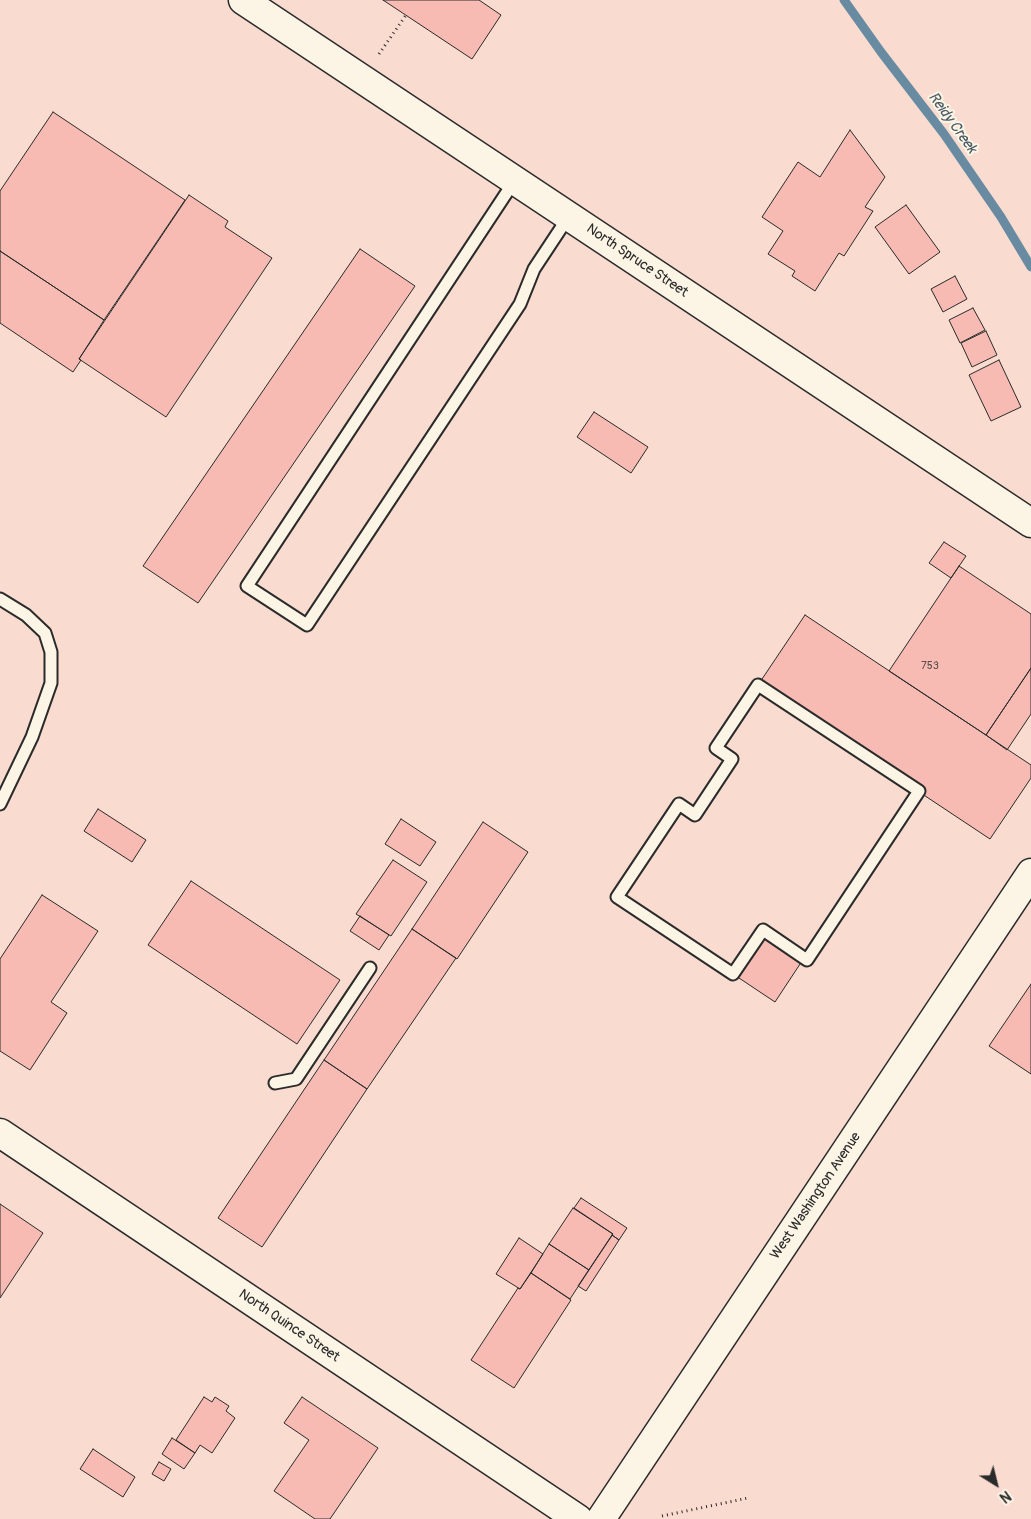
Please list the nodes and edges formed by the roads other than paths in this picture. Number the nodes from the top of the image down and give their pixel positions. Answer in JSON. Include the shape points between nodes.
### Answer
{"nodes":[{"id":1,"x":243,"y":0,"type":"edge"},
{"id":2,"x":515,"y":180,"type":"junction"},
{"id":3,"x":569,"y":216,"type":"junction"},
{"id":4,"x":1031,"y":523,"type":"edge"},
{"id":5,"x":0,"y":599,"type":"edge"},
{"id":6,"x":918,"y":791,"type":"joint"},
{"id":7,"x":0,"y":804,"type":"edge"},
{"id":8,"x":1031,"y":873,"type":"edge"},
{"id":9,"x":370,"y":968,"type":"dead end"},
{"id":10,"x":275,"y":1083,"type":"dead end"},
{"id":11,"x":0,"y":1133,"type":"edge"},
{"id":12,"x":578,"y":1519,"type":"edge"},
{"id":13,"x":600,"y":1519,"type":"edge"}],
"edges":[{"from":1,"to":2,"type":"main road","name":"North Spruce Street"},
{"from":2,"to":3,"type":"main road","name":"North Spruce Street"},
{"from":2,"to":3,"type":"lane","via":[[246,586],[307,625],[520,304],[534,269]]},
{"from":3,"to":4,"type":"main road","name":"North Spruce Street"},
{"from":5,"to":7,"type":"lane","via":[[26,615],[45,633],[52,652],[51,683],[32,737]]},
{"from":6,"to":6,"type":"lane","via":[[807,960],[762,930],[733,974],[617,897],[678,804],[695,815],[732,759],[716,748],[758,685]]},
{"from":8,"to":13,"type":"main road","name":"West Washington Avenue"},
{"from":9,"to":10,"type":"lane","via":[[296,1079]]},
{"from":11,"to":12,"type":"main road","name":"North Quince Street"}]}
